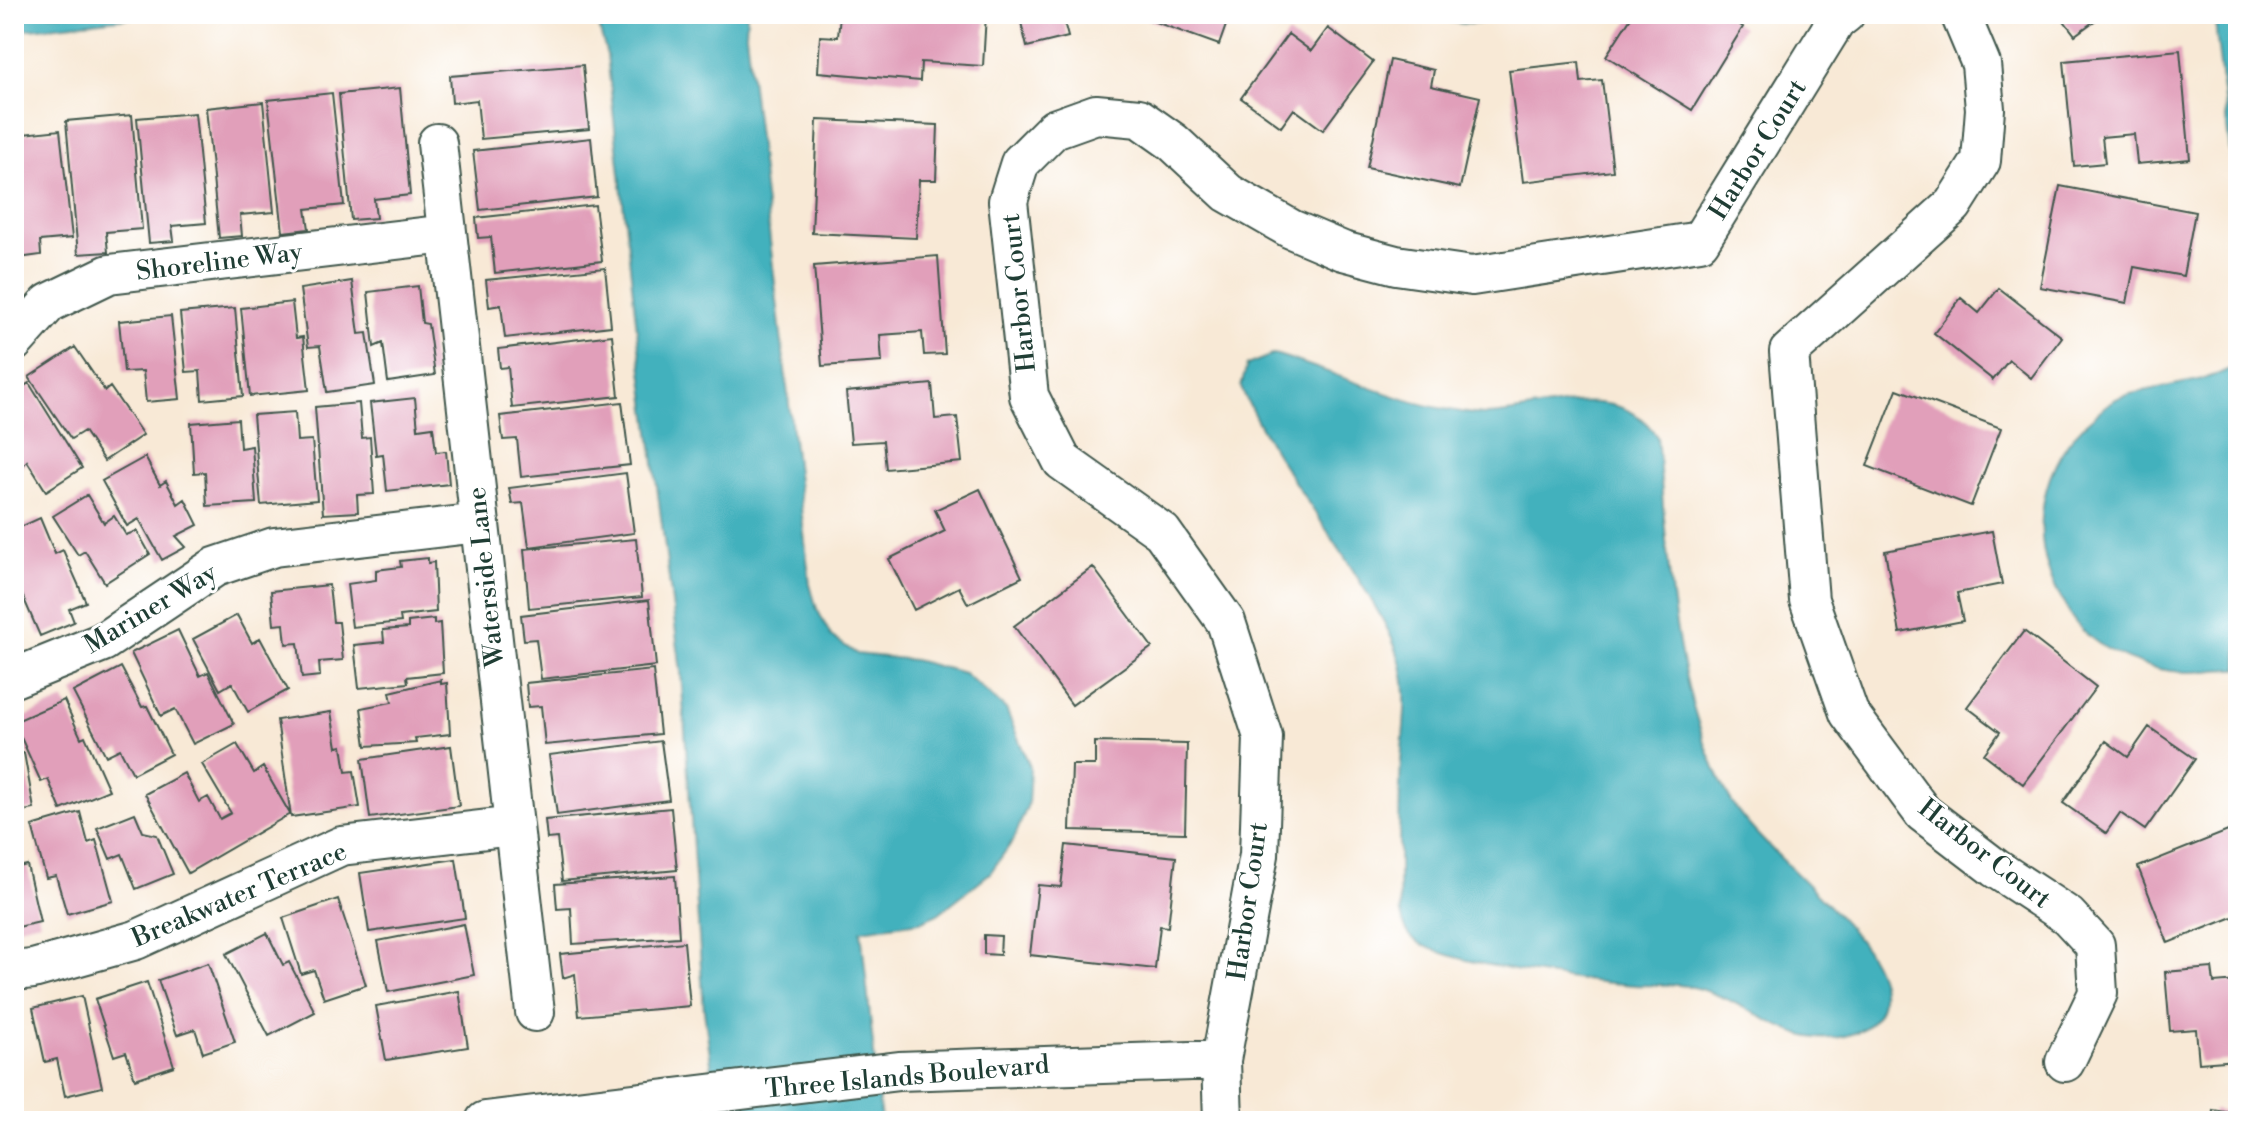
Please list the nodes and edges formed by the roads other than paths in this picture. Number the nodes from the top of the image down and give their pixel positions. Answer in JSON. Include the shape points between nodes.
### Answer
{"nodes":[{"id":1,"x":1845,"y":14,"type":"edge"},
{"id":2,"x":1960,"y":14,"type":"edge"},
{"id":3,"x":437,"y":143,"type":"dead end"},
{"id":4,"x":447,"y":234,"type":"junction"},
{"id":5,"x":14,"y":342,"type":"edge"},
{"id":6,"x":479,"y":523,"type":"junction"},
{"id":7,"x":14,"y":678,"type":"edge"},
{"id":8,"x":514,"y":826,"type":"junction"},
{"id":9,"x":14,"y":971,"type":"edge"},
{"id":10,"x":535,"y":1012,"type":"dead end"},
{"id":11,"x":1221,"y":1060,"type":"junction"},
{"id":12,"x":2065,"y":1062,"type":"dead end"},
{"id":13,"x":485,"y":1121,"type":"edge"},
{"id":14,"x":1223,"y":1121,"type":"edge"}],
"edges":[{"from":1,"to":11,"type":"street","name":"Harbor Court","via":[[1700,241],[1472,276],[1396,265],[1291,229],[1228,193],[1139,118],[1096,114],[1054,129],[1020,163],[1008,201],[1029,396],[1062,461],[1162,532],[1226,622],[1263,737],[1259,855]]},
{"from":2,"to":12,"type":"street","name":"Harbor Court","via":[[1981,64],[1981,161],[1953,205],[1789,352],[1809,600],[1849,713],[1923,813],[2068,916],[2095,945],[2098,993]]},
{"from":3,"to":4,"type":"street","name":"Waterside Lane"},
{"from":4,"to":5,"type":"street","name":"Shoreline Way","via":[[109,274],[49,303]]},
{"from":4,"to":6,"type":"street","name":"Waterside Lane"},
{"from":6,"to":7,"type":"street","name":"Mariner Way","via":[[274,547],[215,567],[103,642]]},
{"from":6,"to":8,"type":"street","name":"Waterside Lane"},
{"from":8,"to":9,"type":"street","name":"Breakwater Terrace","via":[[341,846],[136,940]]},
{"from":8,"to":10,"type":"street","name":"Waterside Lane"},
{"from":11,"to":13,"type":"street","name":"Three Islands Boulevard","via":[[899,1071]]},
{"from":11,"to":14,"type":"street"}]}
